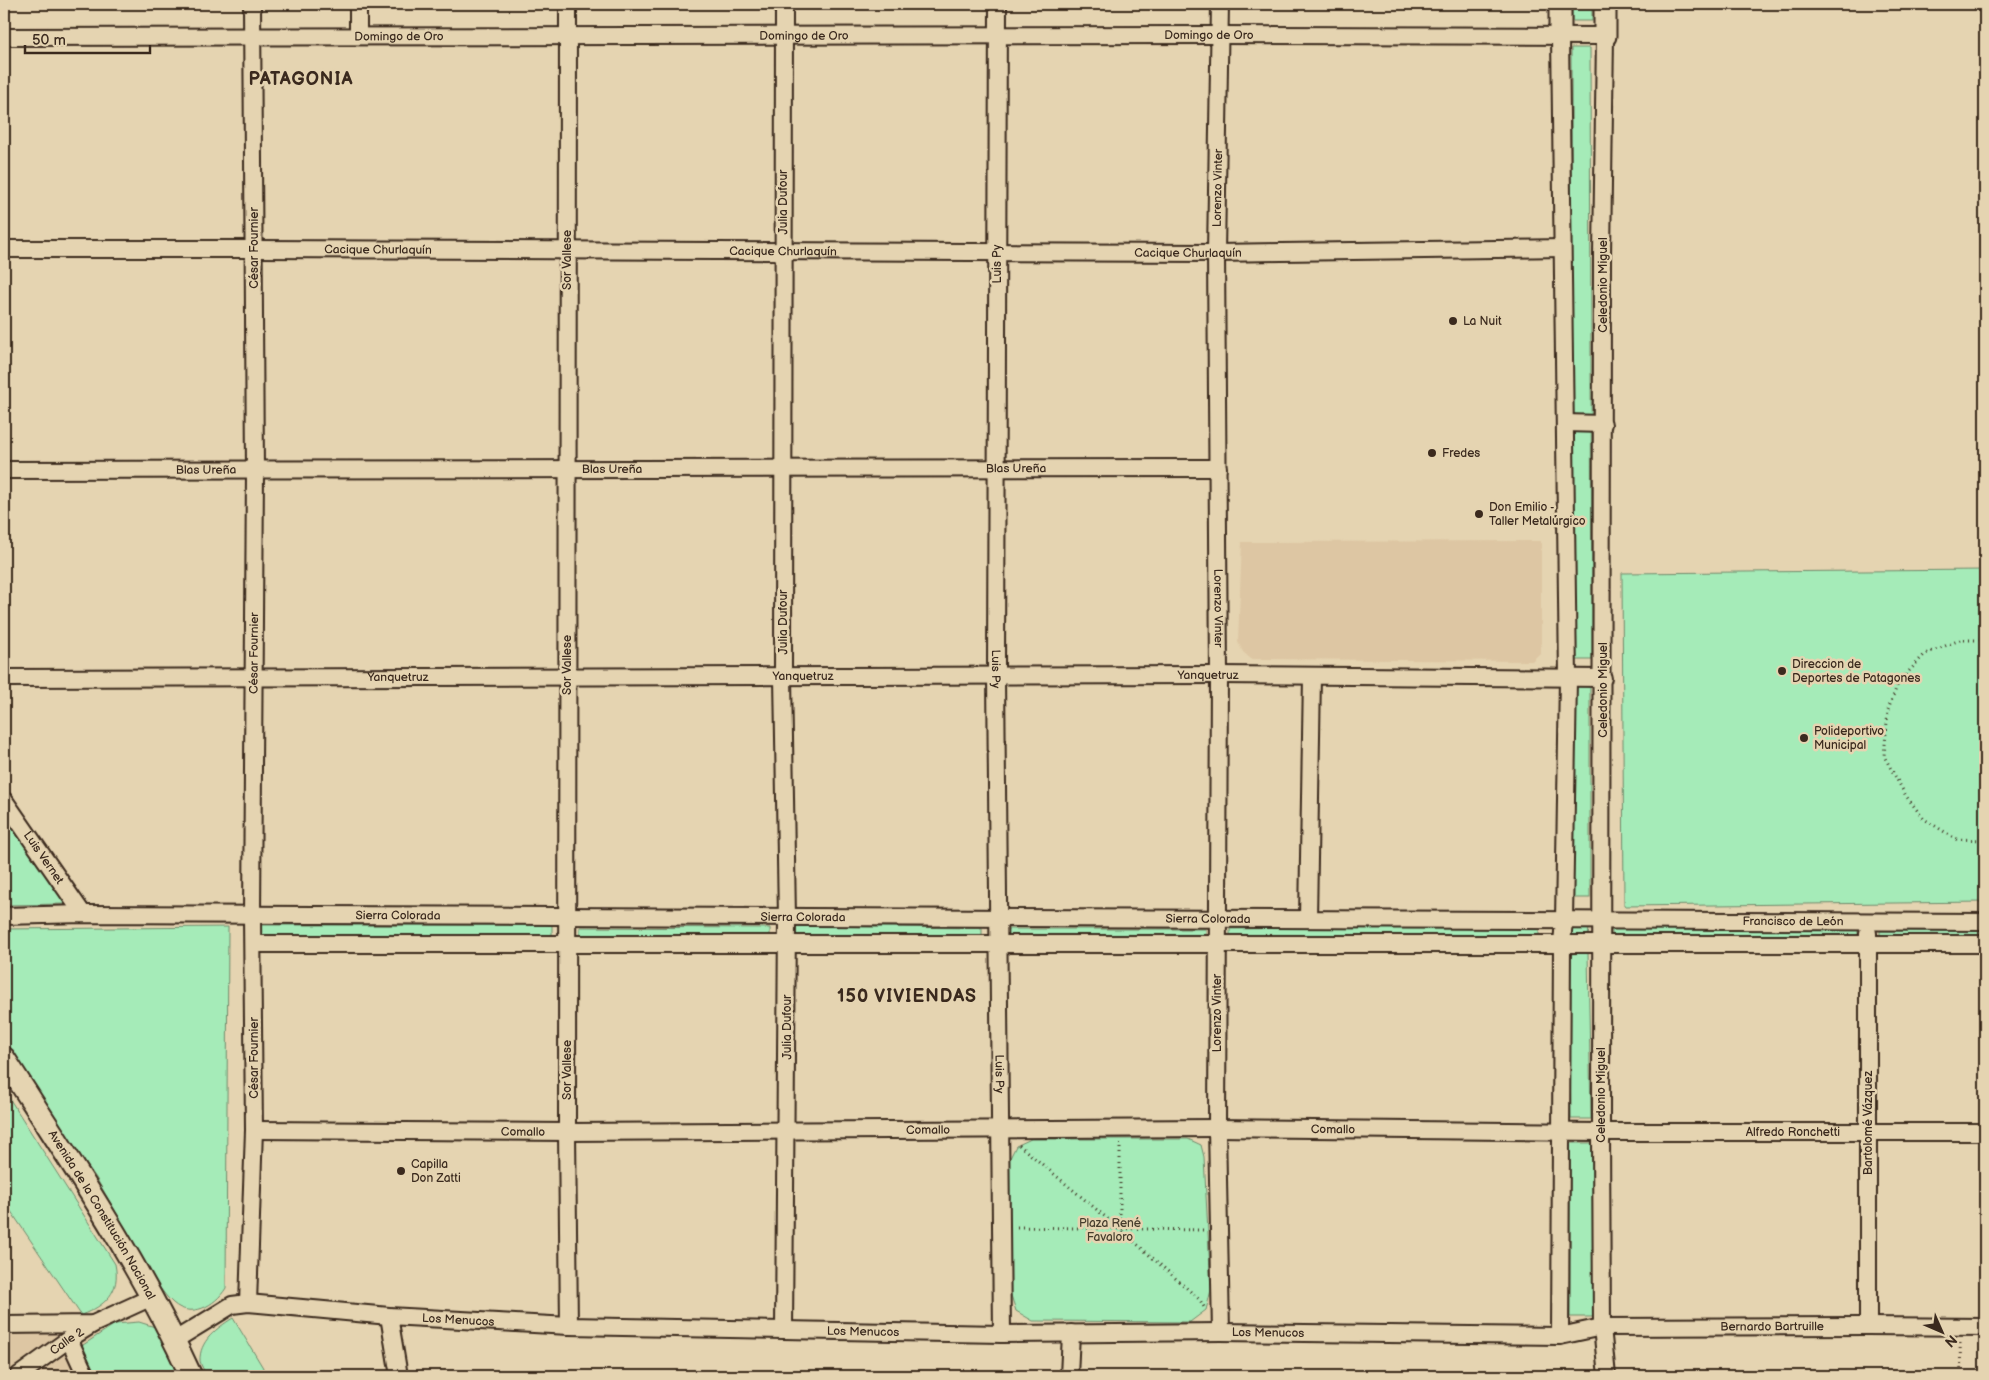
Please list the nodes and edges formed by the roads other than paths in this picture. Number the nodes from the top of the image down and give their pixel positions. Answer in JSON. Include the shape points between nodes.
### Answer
{"nodes":[{"id":1,"x":252,"y":4,"type":"edge"},
{"id":2,"x":358,"y":4,"type":"edge"},
{"id":3,"x":568,"y":4,"type":"edge"},
{"id":4,"x":784,"y":4,"type":"edge"},
{"id":5,"x":998,"y":4,"type":"edge"},
{"id":6,"x":1220,"y":4,"type":"edge"},
{"id":7,"x":1560,"y":4,"type":"edge"},
{"id":8,"x":1606,"y":4,"type":"edge"},
{"id":9,"x":784,"y":35,"type":"junction"},
{"id":10,"x":998,"y":35,"type":"junction"},
{"id":11,"x":1220,"y":35,"type":"junction"},
{"id":12,"x":358,"y":36,"type":"junction"},
{"id":13,"x":568,"y":36,"type":"junction"},
{"id":14,"x":1560,"y":36,"type":"junction"},
{"id":15,"x":1605,"y":36,"type":"junction"},
{"id":16,"x":4,"y":37,"type":"edge"},
{"id":17,"x":253,"y":37,"type":"junction"},
{"id":18,"x":1562,"y":248,"type":"junction"},
{"id":19,"x":4,"y":249,"type":"edge"},
{"id":20,"x":254,"y":249,"type":"junction"},
{"id":21,"x":566,"y":251,"type":"junction"},
{"id":22,"x":782,"y":252,"type":"junction"},
{"id":23,"x":997,"y":252,"type":"junction"},
{"id":24,"x":1216,"y":253,"type":"junction"},
{"id":25,"x":1564,"y":423,"type":"junction"},
{"id":26,"x":1603,"y":424,"type":"junction"},
{"id":27,"x":997,"y":468,"type":"junction"},
{"id":28,"x":1218,"y":468,"type":"junction"},
{"id":29,"x":568,"y":469,"type":"junction"},
{"id":30,"x":784,"y":469,"type":"junction"},
{"id":31,"x":4,"y":470,"type":"edge"},
{"id":32,"x":255,"y":471,"type":"junction"},
{"id":33,"x":252,"y":676,"type":"junction"},
{"id":34,"x":783,"y":676,"type":"junction"},
{"id":35,"x":996,"y":676,"type":"junction"},
{"id":36,"x":1219,"y":676,"type":"junction"},
{"id":37,"x":1312,"y":676,"type":"junction"},
{"id":38,"x":567,"y":677,"type":"junction"},
{"id":39,"x":4,"y":678,"type":"edge"},
{"id":40,"x":1603,"y":678,"type":"junction"},
{"id":41,"x":1568,"y":679,"type":"junction"},
{"id":42,"x":4,"y":800,"type":"edge"},
{"id":43,"x":83,"y":914,"type":"junction"},
{"id":44,"x":4,"y":916,"type":"edge"},
{"id":45,"x":252,"y":916,"type":"junction"},
{"id":46,"x":567,"y":917,"type":"junction"},
{"id":47,"x":788,"y":918,"type":"junction"},
{"id":48,"x":1000,"y":918,"type":"junction"},
{"id":49,"x":1218,"y":919,"type":"junction"},
{"id":50,"x":1308,"y":919,"type":"junction"},
{"id":51,"x":1564,"y":920,"type":"junction"},
{"id":52,"x":1601,"y":920,"type":"junction"},
{"id":53,"x":1868,"y":921,"type":"junction"},
{"id":54,"x":1985,"y":922,"type":"edge"},
{"id":55,"x":253,"y":944,"type":"junction"},
{"id":56,"x":567,"y":944,"type":"junction"},
{"id":57,"x":787,"y":944,"type":"junction"},
{"id":58,"x":999,"y":944,"type":"junction"},
{"id":59,"x":1217,"y":944,"type":"junction"},
{"id":60,"x":1562,"y":944,"type":"junction"},
{"id":61,"x":1602,"y":944,"type":"junction"},
{"id":62,"x":1985,"y":944,"type":"edge"},
{"id":63,"x":1868,"y":945,"type":"junction"},
{"id":64,"x":4,"y":1058,"type":"edge"},
{"id":65,"x":1217,"y":1128,"type":"junction"},
{"id":66,"x":254,"y":1130,"type":"junction"},
{"id":67,"x":786,"y":1130,"type":"junction"},
{"id":68,"x":1000,"y":1130,"type":"junction"},
{"id":69,"x":1562,"y":1131,"type":"junction"},
{"id":70,"x":567,"y":1132,"type":"junction"},
{"id":71,"x":1601,"y":1132,"type":"junction"},
{"id":72,"x":1868,"y":1132,"type":"junction"},
{"id":73,"x":1985,"y":1132,"type":"edge"},
{"id":74,"x":152,"y":1297,"type":"junction"},
{"id":75,"x":248,"y":1303,"type":"junction"},
{"id":76,"x":389,"y":1316,"type":"junction"},
{"id":77,"x":93,"y":1324,"type":"junction"},
{"id":78,"x":4,"y":1325,"type":"edge"},
{"id":79,"x":570,"y":1326,"type":"junction"},
{"id":80,"x":1868,"y":1326,"type":"junction"},
{"id":81,"x":1602,"y":1327,"type":"junction"},
{"id":82,"x":1985,"y":1327,"type":"edge"},
{"id":83,"x":784,"y":1330,"type":"junction"},
{"id":84,"x":1221,"y":1332,"type":"junction"},
{"id":85,"x":1071,"y":1333,"type":"junction"},
{"id":86,"x":1002,"y":1334,"type":"junction"},
{"id":87,"x":1560,"y":1336,"type":"junction"},
{"id":88,"x":69,"y":1339,"type":"junction"},
{"id":89,"x":175,"y":1340,"type":"junction"},
{"id":90,"x":18,"y":1376,"type":"edge"},
{"id":91,"x":86,"y":1376,"type":"edge"},
{"id":92,"x":191,"y":1376,"type":"edge"},
{"id":93,"x":399,"y":1376,"type":"edge"},
{"id":94,"x":1069,"y":1376,"type":"edge"},
{"id":95,"x":1607,"y":1376,"type":"edge"}],
"edges":[{"from":1,"to":17,"type":"street","name":"César Fournier"},
{"from":2,"to":12,"type":"street"},
{"from":3,"to":13,"type":"street","name":"Sor Vallese"},
{"from":4,"to":9,"type":"street","name":"Julia Dufour"},
{"from":5,"to":10,"type":"street","name":"Luis Py"},
{"from":6,"to":11,"type":"street","name":"Lorenzo Vinter"},
{"from":7,"to":14,"type":"main road"},
{"from":8,"to":15,"type":"main road","name":"Celedonio Miguel"},
{"from":9,"to":10,"type":"street","name":"Domingo de Oro"},
{"from":9,"to":13,"type":"street","name":"Domingo de Oro"},
{"from":9,"to":22,"type":"street","name":"Julia Dufour"},
{"from":10,"to":11,"type":"street","name":"Domingo de Oro"},
{"from":10,"to":23,"type":"street","name":"Luis Py"},
{"from":11,"to":14,"type":"street","name":"Domingo de Oro"},
{"from":11,"to":24,"type":"street","name":"Lorenzo Vinter"},
{"from":12,"to":13,"type":"street","name":"Domingo de Oro"},
{"from":12,"to":17,"type":"street","name":"Domingo de Oro"},
{"from":13,"to":21,"type":"street","name":"Sor Vallese"},
{"from":14,"to":15,"type":"street","name":"Domingo de Oro"},
{"from":14,"to":18,"type":"street"},
{"from":15,"to":26,"type":"street","name":"Celedonio Miguel"},
{"from":16,"to":17,"type":"street","name":"Domingo de Oro"},
{"from":17,"to":20,"type":"street","name":"César Fournier"},
{"from":18,"to":24,"type":"street","name":"Cacique Churlaquín"},
{"from":18,"to":25,"type":"street"},
{"from":19,"to":20,"type":"street","name":"Cacique Churlaquín"},
{"from":20,"to":21,"type":"street","name":"Cacique Churlaquín"},
{"from":20,"to":32,"type":"street","name":"César Fournier"},
{"from":21,"to":22,"type":"street","name":"Cacique Churlaquín"},
{"from":21,"to":29,"type":"street","name":"Sor Vallese"},
{"from":22,"to":23,"type":"street","name":"Cacique Churlaquín"},
{"from":22,"to":30,"type":"street","name":"Julia Dufour"},
{"from":23,"to":24,"type":"street","name":"Cacique Churlaquín"},
{"from":23,"to":27,"type":"street","name":"Luis Py"},
{"from":24,"to":28,"type":"street","name":"Lorenzo Vinter"},
{"from":25,"to":26,"type":"street"},
{"from":25,"to":41,"type":"street"},
{"from":26,"to":40,"type":"street","name":"Celedonio Miguel"},
{"from":27,"to":28,"type":"street","name":"Blas Ureña"},
{"from":27,"to":30,"type":"street","name":"Blas Ureña"},
{"from":27,"to":35,"type":"street","name":"Luis Py"},
{"from":28,"to":36,"type":"street","name":"Lorenzo Vinter"},
{"from":29,"to":30,"type":"street","name":"Blas Ureña"},
{"from":29,"to":32,"type":"street","name":"Blas Ureña"},
{"from":29,"to":38,"type":"street","name":"Sor Vallese"},
{"from":30,"to":34,"type":"street","name":"Julia Dufour"},
{"from":31,"to":32,"type":"street","name":"Blas Ureña"},
{"from":32,"to":33,"type":"street","name":"César Fournier"},
{"from":33,"to":38,"type":"street","name":"Yanquetruz"},
{"from":33,"to":39,"type":"street","name":"Yanquetruz"},
{"from":33,"to":45,"type":"street","name":"César Fournier"},
{"from":34,"to":35,"type":"street","name":"Yanquetruz"},
{"from":34,"to":38,"type":"street","name":"Yanquetruz"},
{"from":34,"to":47,"type":"street","name":"Julia Dufour"},
{"from":35,"to":36,"type":"street","name":"Yanquetruz"},
{"from":35,"to":48,"type":"street","name":"Luis Py"},
{"from":36,"to":37,"type":"street","name":"Yanquetruz"},
{"from":36,"to":49,"type":"street","name":"Lorenzo Vinter"},
{"from":37,"to":41,"type":"street","name":"Yanquetruz"},
{"from":37,"to":50,"type":"street"},
{"from":38,"to":46,"type":"street","name":"Sor Vallese"},
{"from":40,"to":41,"type":"street","name":"Yanquetruz"},
{"from":40,"to":52,"type":"street","name":"Celedonio Miguel"},
{"from":41,"to":51,"type":"street"},
{"from":42,"to":43,"type":"street","name":"Luis Vernet"},
{"from":43,"to":44,"type":"street","name":"Sierra Colorada"},
{"from":43,"to":45,"type":"street","name":"Sierra Colorada"},
{"from":45,"to":46,"type":"street","name":"Sierra Colorada"},
{"from":45,"to":55,"type":"street","name":"César Fournier"},
{"from":46,"to":47,"type":"street","name":"Sierra Colorada"},
{"from":46,"to":56,"type":"street","name":"Sor Vallese"},
{"from":47,"to":48,"type":"street","name":"Sierra Colorada"},
{"from":47,"to":57,"type":"street","name":"Julia Dufour"},
{"from":48,"to":49,"type":"street","name":"Sierra Colorada"},
{"from":48,"to":58,"type":"street","name":"Luis Py"},
{"from":49,"to":50,"type":"street","name":"Sierra Colorada"},
{"from":49,"to":59,"type":"street","name":"Lorenzo Vinter"},
{"from":50,"to":51,"type":"street","name":"Sierra Colorada"},
{"from":51,"to":52,"type":"street","name":"Sierra Colorada"},
{"from":51,"to":60,"type":"street"},
{"from":52,"to":53,"type":"street","name":"Francisco de León"},
{"from":52,"to":61,"type":"street","name":"Celedonio Miguel"},
{"from":53,"to":54,"type":"street","name":"Francisco de León"},
{"from":53,"to":63,"type":"street","name":"Bartolomé Vázquez"},
{"from":55,"to":56,"type":"street","name":"Sierra Colorada"},
{"from":55,"to":66,"type":"street","name":"César Fournier"},
{"from":56,"to":57,"type":"street","name":"Sierra Colorada"},
{"from":56,"to":70,"type":"street","name":"Sor Vallese"},
{"from":57,"to":58,"type":"street","name":"Sierra Colorada"},
{"from":57,"to":67,"type":"street","name":"Julia Dufour"},
{"from":58,"to":59,"type":"street","name":"Sierra Colorada"},
{"from":58,"to":68,"type":"street","name":"Luis Py"},
{"from":59,"to":60,"type":"street","name":"Sierra Colorada"},
{"from":59,"to":65,"type":"street","name":"Lorenzo Vinter"},
{"from":60,"to":61,"type":"street","name":"Sierra Colorada"},
{"from":60,"to":69,"type":"street"},
{"from":61,"to":63,"type":"street","name":"Francisco de León"},
{"from":61,"to":71,"type":"street","name":"Celedonio Miguel"},
{"from":62,"to":63,"type":"street","name":"Francisco de León"},
{"from":63,"to":72,"type":"street","name":"Bartolomé Vázquez"},
{"from":64,"to":74,"type":"main road","name":"Avenida de la Constitución Nacional","via":[[85,1184]]},
{"from":65,"to":68,"type":"street","name":"Comallo"},
{"from":65,"to":69,"type":"street","name":"Comallo"},
{"from":65,"to":84,"type":"street","name":"Lorenzo Vinter"},
{"from":66,"to":70,"type":"street","name":"Comallo"},
{"from":66,"to":75,"type":"street","name":"César Fournier"},
{"from":67,"to":68,"type":"street","name":"Comallo"},
{"from":67,"to":70,"type":"street","name":"Comallo"},
{"from":67,"to":83,"type":"street","name":"Julia Dufour"},
{"from":68,"to":86,"type":"street","name":"Luis Py"},
{"from":69,"to":71,"type":"street","name":"Comallo"},
{"from":69,"to":87,"type":"street"},
{"from":70,"to":79,"type":"street","name":"Sor Vallese"},
{"from":71,"to":72,"type":"street","name":"Alfredo Ronchetti"},
{"from":71,"to":81,"type":"street","name":"Celedonio Miguel"},
{"from":72,"to":73,"type":"street","name":"Alfredo Ronchetti"},
{"from":72,"to":80,"type":"street","name":"Bartolomé Vázquez"},
{"from":74,"to":77,"type":"street"},
{"from":74,"to":89,"type":"main road","name":"Avenida de la Constitución Nacional"},
{"from":75,"to":76,"type":"street","name":"Los Menucos"},
{"from":75,"to":89,"type":"street","name":"Los Menucos","via":[[232,1306]]},
{"from":76,"to":79,"type":"street","name":"Los Menucos"},
{"from":76,"to":93,"type":"street"},
{"from":77,"to":78,"type":"street"},
{"from":77,"to":88,"type":"street","name":"Calle 2"},
{"from":79,"to":83,"type":"street","name":"Los Menucos"},
{"from":80,"to":81,"type":"street","name":"Bernardo Bartruille"},
{"from":80,"to":82,"type":"street","name":"Bernardo Bartruille"},
{"from":81,"to":87,"type":"street","name":"Bernardo Bartruille"},
{"from":81,"to":95,"type":"street","name":"Celedonio Miguel"},
{"from":83,"to":86,"type":"street","name":"Los Menucos"},
{"from":84,"to":85,"type":"street","name":"Los Menucos"},
{"from":84,"to":87,"type":"street","name":"Los Menucos"},
{"from":85,"to":86,"type":"street","name":"Los Menucos"},
{"from":85,"to":94,"type":"street"},
{"from":88,"to":90,"type":"street","name":"Calle 2"},
{"from":88,"to":91,"type":"street"},
{"from":89,"to":92,"type":"main road","name":"Avenida de la Constitución Nacional"}]}
